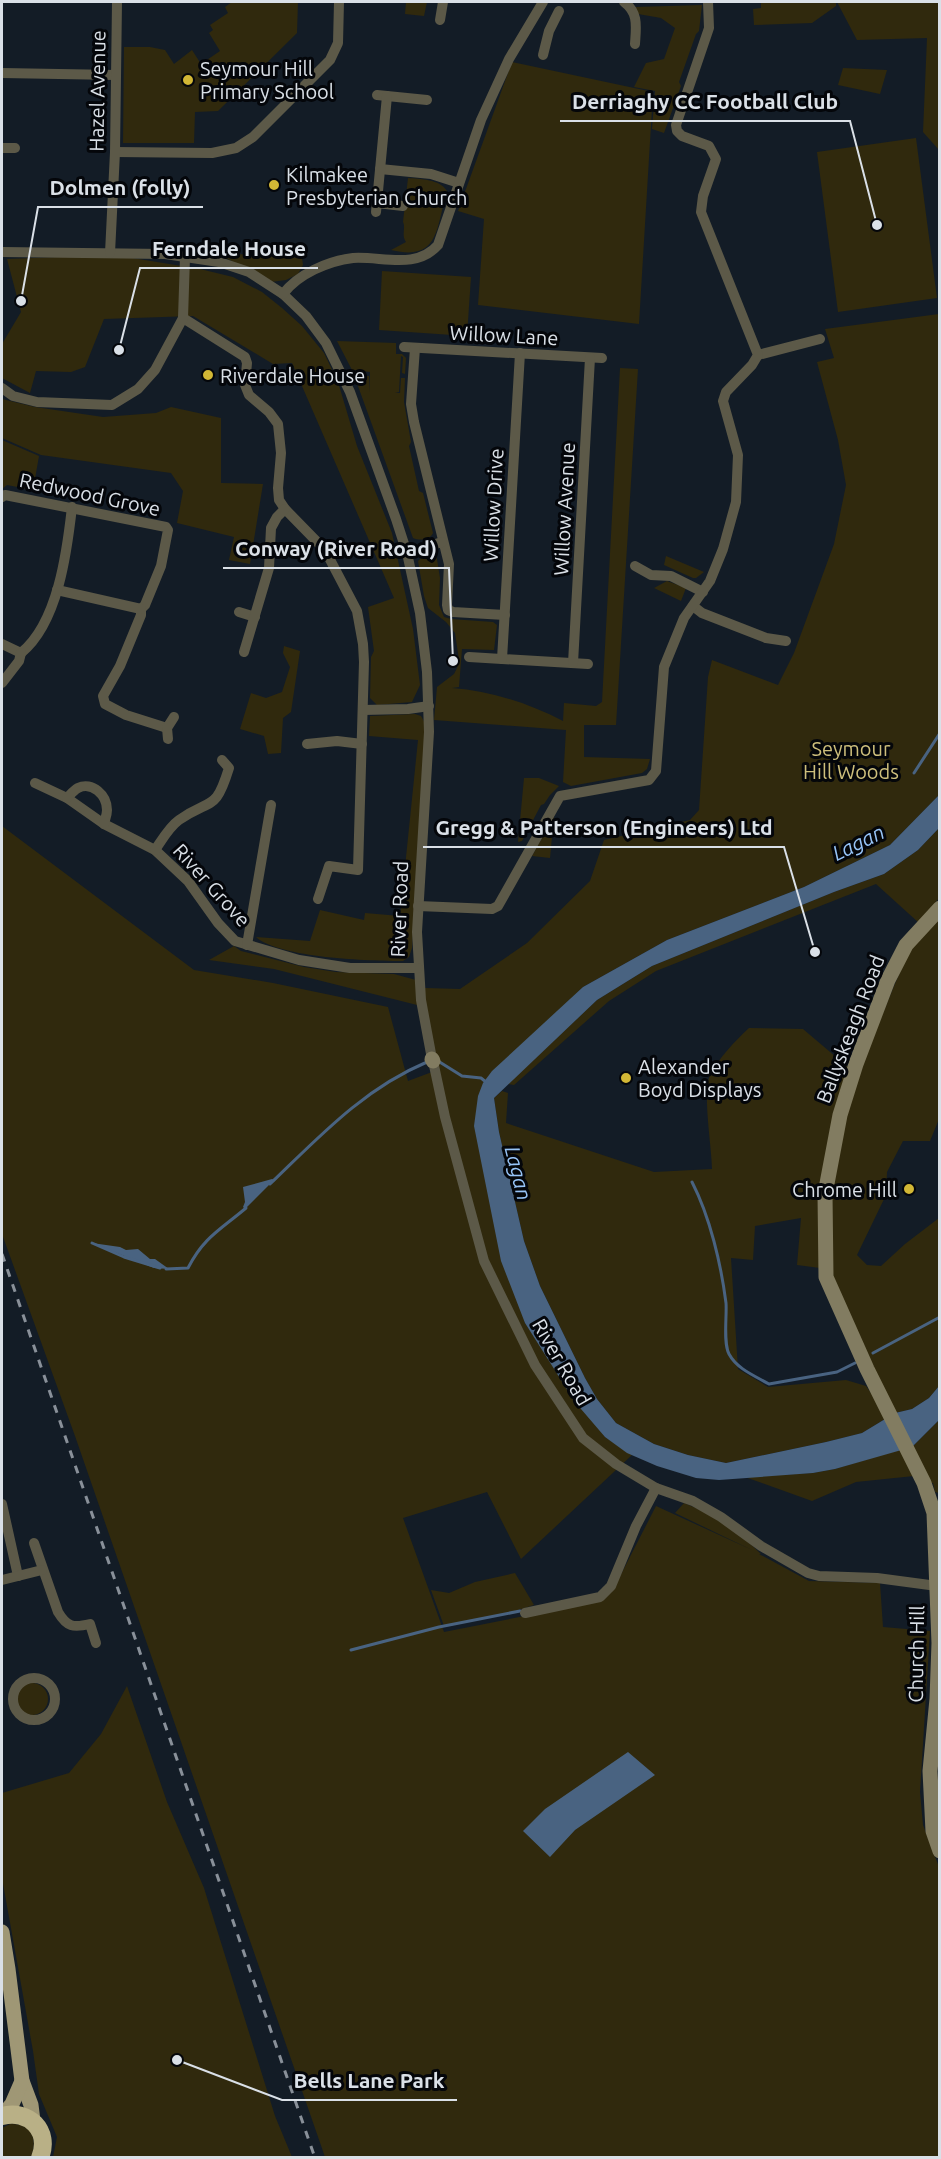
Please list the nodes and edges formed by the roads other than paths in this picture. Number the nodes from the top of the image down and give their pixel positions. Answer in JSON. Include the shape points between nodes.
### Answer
{"nodes":[{"id":1,"x":117,"y":2,"type":"edge"},
{"id":2,"x":339,"y":2,"type":"edge"},
{"id":3,"x":443,"y":2,"type":"edge"},
{"id":4,"x":543,"y":2,"type":"edge"},
{"id":5,"x":624,"y":2,"type":"edge"},
{"id":6,"x":708,"y":2,"type":"edge"},
{"id":7,"x":559,"y":11,"type":"dead end"},
{"id":8,"x":440,"y":20,"type":"dead end"},
{"id":9,"x":531,"y":21,"type":"junction"},
{"id":10,"x":549,"y":31,"type":"junction"},
{"id":11,"x":635,"y":44,"type":"dead end"},
{"id":12,"x":543,"y":55,"type":"dead end"},
{"id":13,"x":2,"y":73,"type":"edge"},
{"id":14,"x":116,"y":75,"type":"junction"},
{"id":15,"x":427,"y":100,"type":"dead end"},
{"id":16,"x":2,"y":148,"type":"edge"},
{"id":17,"x":15,"y":148,"type":"dead end"},
{"id":18,"x":115,"y":152,"type":"junction"},
{"id":19,"x":380,"y":169,"type":"junction"},
{"id":20,"x":459,"y":183,"type":"junction"},
{"id":21,"x":403,"y":206,"type":"dead end"},
{"id":22,"x":2,"y":252,"type":"edge"},
{"id":23,"x":110,"y":253,"type":"junction"},
{"id":24,"x":185,"y":257,"type":"junction"},
{"id":25,"x":283,"y":294,"type":"junction"},
{"id":26,"x":183,"y":318,"type":"junction"},
{"id":27,"x":820,"y":339,"type":"dead end"},
{"id":28,"x":520,"y":353,"type":"junction"},
{"id":29,"x":758,"y":356,"type":"junction"},
{"id":30,"x":590,"y":358,"type":"junction"},
{"id":31,"x":602,"y":358,"type":"dead end"},
{"id":32,"x":2,"y":388,"type":"edge"},
{"id":33,"x":2,"y":497,"type":"edge"},
{"id":34,"x":72,"y":507,"type":"junction"},
{"id":35,"x":285,"y":509,"type":"junction"},
{"id":36,"x":442,"y":542,"type":"junction"},
{"id":37,"x":407,"y":553,"type":"junction"},
{"id":38,"x":635,"y":566,"type":"dead end"},
{"id":39,"x":57,"y":590,"type":"junction"},
{"id":40,"x":703,"y":592,"type":"junction"},
{"id":41,"x":693,"y":606,"type":"junction"},
{"id":42,"x":141,"y":609,"type":"junction"},
{"id":43,"x":239,"y":612,"type":"dead end"},
{"id":44,"x":505,"y":615,"type":"junction"},
{"id":45,"x":255,"y":617,"type":"junction"},
{"id":46,"x":786,"y":641,"type":"dead end"},
{"id":47,"x":2,"y":644,"type":"edge"},
{"id":48,"x":244,"y":652,"type":"dead end"},
{"id":49,"x":21,"y":653,"type":"junction"},
{"id":50,"x":469,"y":657,"type":"dead end"},
{"id":51,"x":502,"y":659,"type":"junction"},
{"id":52,"x":573,"y":663,"type":"junction"},
{"id":53,"x":588,"y":664,"type":"dead end"},
{"id":54,"x":2,"y":683,"type":"edge"},
{"id":55,"x":429,"y":706,"type":"junction"},
{"id":56,"x":363,"y":710,"type":"junction"},
{"id":57,"x":174,"y":717,"type":"dead end"},
{"id":58,"x":307,"y":744,"type":"dead end"},
{"id":59,"x":362,"y":744,"type":"junction"},
{"id":60,"x":222,"y":760,"type":"dead end"},
{"id":61,"x":35,"y":783,"type":"dead end"},
{"id":62,"x":67,"y":798,"type":"junction"},
{"id":63,"x":271,"y":805,"type":"dead end"},
{"id":64,"x":104,"y":824,"type":"junction"},
{"id":65,"x":155,"y":850,"type":"junction"},
{"id":66,"x":318,"y":899,"type":"dead end"},
{"id":67,"x":418,"y":906,"type":"junction"},
{"id":68,"x":939,"y":908,"type":"edge"},
{"id":69,"x":247,"y":945,"type":"junction"},
{"id":70,"x":418,"y":968,"type":"junction"},
{"id":71,"x":923,"y":1480,"type":"joint"},
{"id":72,"x":656,"y":1488,"type":"junction"},
{"id":73,"x":2,"y":1504,"type":"edge"},
{"id":74,"x":34,"y":1543,"type":"dead end"},
{"id":75,"x":42,"y":1570,"type":"junction"},
{"id":76,"x":18,"y":1576,"type":"junction"},
{"id":77,"x":2,"y":1580,"type":"edge"},
{"id":78,"x":937,"y":1586,"type":"junction"},
{"id":79,"x":525,"y":1613,"type":"dead end"},
{"id":80,"x":96,"y":1643,"type":"dead end"},
{"id":81,"x":7,"y":1695,"type":"edge"},
{"id":82,"x":939,"y":1851,"type":"edge"},
{"id":83,"x":2,"y":1932,"type":"edge"},
{"id":84,"x":5,"y":1969,"type":"edge"},
{"id":85,"x":22,"y":2081,"type":"junction"},
{"id":86,"x":2,"y":2116,"type":"edge"},
{"id":87,"x":33,"y":2121,"type":"junction"},
{"id":88,"x":40,"y":2157,"type":"edge"}],
"edges":[{"from":1,"to":14,"type":"street","name":"Hazel Avenue"},
{"from":2,"to":18,"type":"street","via":[[338,43],[330,60],[236,148],[212,153]]},
{"from":3,"to":8,"type":"street"},
{"from":4,"to":9,"type":"street"},
{"from":5,"to":11,"type":"street","via":[[636,16]]},
{"from":6,"to":29,"type":"street","via":[[709,28],[676,125],[682,136],[709,146],[716,159],[701,212]]},
{"from":7,"to":10,"type":"street"},
{"from":9,"to":10,"type":"street"},
{"from":9,"to":20,"type":"street","via":[[508,59]]},
{"from":10,"to":12,"type":"street"},
{"from":13,"to":14,"type":"street"},
{"from":14,"to":18,"type":"street","name":"Hazel Avenue"},
{"from":15,"to":19,"type":"street","via":[[382,95]]},
{"from":16,"to":17,"type":"street"},
{"from":18,"to":23,"type":"street","name":"Hazel Avenue"},
{"from":19,"to":20,"type":"street","via":[[431,174]]},
{"from":19,"to":21,"type":"street","via":[[376,208]]},
{"from":20,"to":25,"type":"street","via":[[438,245],[429,255],[415,260],[352,258],[331,263],[294,282]]},
{"from":22,"to":23,"type":"street","name":"River Road"},
{"from":23,"to":24,"type":"street","name":"River Road"},
{"from":24,"to":25,"type":"street","name":"River Road","via":[[249,272]]},
{"from":24,"to":26,"type":"street"},
{"from":25,"to":37,"type":"street","name":"River Road","via":[[327,342]]},
{"from":26,"to":32,"type":"street","via":[[146,382],[112,405],[37,402],[13,396]]},
{"from":26,"to":35,"type":"street","via":[[245,357],[249,395],[278,424],[278,488]]},
{"from":27,"to":29,"type":"street"},
{"from":28,"to":30,"type":"street","name":"Willow Lane"},
{"from":28,"to":36,"type":"street","name":"Willow Lane","via":[[409,347],[414,423]]},
{"from":28,"to":44,"type":"street","name":"Willow Drive"},
{"from":29,"to":40,"type":"street","via":[[726,392],[723,401],[738,455],[736,502],[723,549]]},
{"from":30,"to":31,"type":"street","name":"Willow Lane"},
{"from":30,"to":52,"type":"street","name":"Willow Avenue"},
{"from":33,"to":34,"type":"street","name":"Redwood Grove"},
{"from":34,"to":39,"type":"street","via":[[67,552]]},
{"from":34,"to":42,"type":"street","name":"Redwood Grove","via":[[168,530],[161,566]]},
{"from":35,"to":45,"type":"street","via":[[271,528],[268,568]]},
{"from":35,"to":56,"type":"street","via":[[325,550],[357,611],[363,644]]},
{"from":36,"to":37,"type":"street"},
{"from":36,"to":44,"type":"street","via":[[449,564],[448,610]]},
{"from":37,"to":55,"type":"street","name":"River Road","via":[[421,618]]},
{"from":38,"to":40,"type":"street","via":[[651,575],[671,576]]},
{"from":39,"to":42,"type":"street"},
{"from":39,"to":49,"type":"street","via":[[43,624]]},
{"from":40,"to":41,"type":"street"},
{"from":41,"to":46,"type":"street","via":[[765,638]]},
{"from":41,"to":67,"type":"street","via":[[664,667],[656,771],[649,780],[560,796],[498,906]]},
{"from":42,"to":57,"type":"street","name":"Redwood Grove","via":[[120,666],[103,696],[105,704],[167,733]]},
{"from":43,"to":45,"type":"street"},
{"from":44,"to":51,"type":"street","name":"Willow Drive"},
{"from":45,"to":48,"type":"street"},
{"from":47,"to":49,"type":"street"},
{"from":49,"to":54,"type":"street"},
{"from":50,"to":51,"type":"street"},
{"from":51,"to":52,"type":"street"},
{"from":52,"to":53,"type":"street"},
{"from":55,"to":56,"type":"street"},
{"from":55,"to":67,"type":"street","name":"River Road"},
{"from":56,"to":59,"type":"street"},
{"from":58,"to":59,"type":"street"},
{"from":59,"to":66,"type":"street","via":[[358,870],[329,866]]},
{"from":60,"to":65,"type":"street","via":[[229,768],[221,793],[213,803],[178,820]]},
{"from":61,"to":62,"type":"street","name":"River Grove"},
{"from":62,"to":64,"type":"street","name":"River Grove"},
{"from":62,"to":64,"type":"street","via":[[78,788],[96,789],[105,799]]},
{"from":63,"to":69,"type":"street"},
{"from":64,"to":65,"type":"street","name":"River Grove"},
{"from":65,"to":69,"type":"street","name":"River Grove","via":[[188,881],[218,923],[235,940]]},
{"from":67,"to":70,"type":"street","name":"River Road"},
{"from":68,"to":71,"type":"main road","name":"Ballyskeagh Road","via":[[906,945],[888,980],[840,1115],[825,1194],[826,1277]]},
{"from":69,"to":70,"type":"street","name":"River Grove","via":[[298,960],[350,968]]},
{"from":70,"to":72,"type":"street","name":"River Road","via":[[432,1060],[484,1261],[535,1365],[583,1438]]},
{"from":71,"to":78,"type":"main road","name":"Church Hill","via":[[934,1513]]},
{"from":72,"to":78,"type":"street","name":"River Road","via":[[721,1516],[761,1546],[808,1573]]},
{"from":72,"to":79,"type":"street","via":[[611,1586],[600,1597]]},
{"from":73,"to":76,"type":"street"},
{"from":74,"to":75,"type":"street"},
{"from":75,"to":76,"type":"street"},
{"from":75,"to":80,"type":"street","via":[[64,1621],[72,1626],[90,1623]]},
{"from":76,"to":77,"type":"street"},
{"from":78,"to":82,"type":"main road","name":"Church Hill","via":[[937,1687],[930,1771],[933,1831]]},
{"from":81,"to":81,"type":"street","via":[[22,1682],[34,1678],[47,1682],[55,1700],[45,1717],[32,1720],[16,1709]]},
{"from":83,"to":84,"type":"main road"},
{"from":84,"to":85,"type":"main road"},
{"from":85,"to":86,"type":"main road"},
{"from":85,"to":87,"type":"main road"},
{"from":86,"to":87,"type":"highway","via":[[18,2114]]},
{"from":87,"to":88,"type":"highway","via":[[43,2137]]}]}
